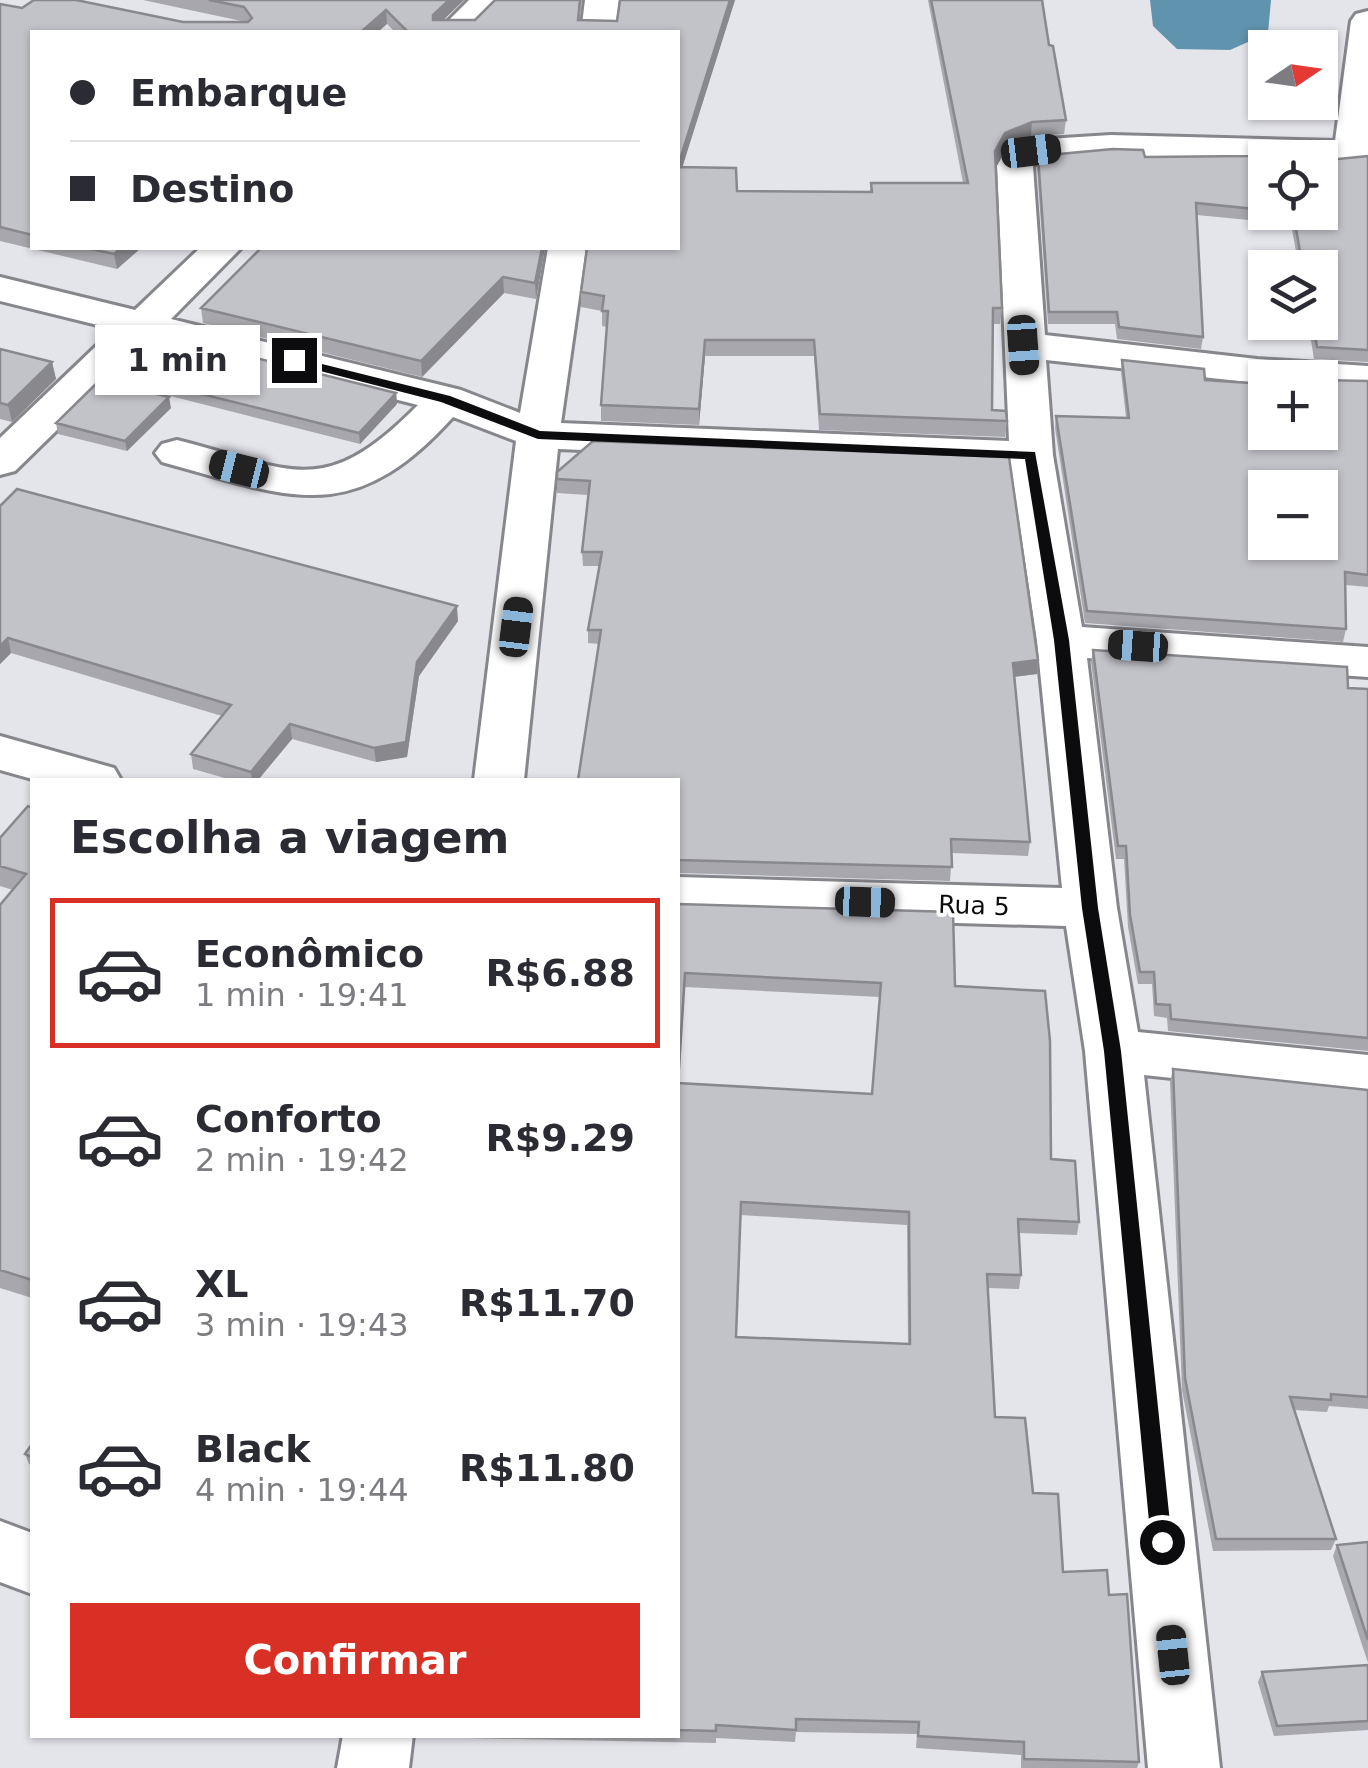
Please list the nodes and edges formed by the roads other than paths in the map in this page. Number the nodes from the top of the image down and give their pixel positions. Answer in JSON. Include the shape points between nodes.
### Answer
{"nodes":[{"id":1,"x":488,"y":0,"type":"edge"},
{"id":2,"x":602,"y":0,"type":"edge"},
{"id":3,"x":1368,"y":21,"type":"edge"},
{"id":4,"x":456,"y":30,"type":"edge"},
{"id":5,"x":598,"y":30,"type":"edge"},
{"id":6,"x":1360,"y":152,"type":"edge"},
{"id":7,"x":220,"y":250,"type":"edge"},
{"id":8,"x":567,"y":250,"type":"edge"},
{"id":9,"x":0,"y":289,"type":"edge"},
{"id":10,"x":141,"y":322,"type":"junction"},
{"id":11,"x":1023,"y":345,"type":"junction"},
{"id":12,"x":1368,"y":378,"type":"edge"},
{"id":13,"x":446,"y":399,"type":"junction"},
{"id":14,"x":538,"y":435,"type":"junction"},
{"id":15,"x":177,"y":453,"type":"dead end"},
{"id":16,"x":1031,"y":455,"type":"junction"},
{"id":17,"x":0,"y":462,"type":"edge"},
{"id":18,"x":1062,"y":640,"type":"junction"},
{"id":19,"x":1368,"y":662,"type":"edge"},
{"id":20,"x":0,"y":753,"type":"edge"},
{"id":21,"x":89,"y":778,"type":"edge"},
{"id":22,"x":499,"y":778,"type":"edge"},
{"id":23,"x":680,"y":896,"type":"edge"},
{"id":24,"x":1090,"y":908,"type":"junction"},
{"id":25,"x":1112,"y":1051,"type":"junction"},
{"id":26,"x":1368,"y":1077,"type":"edge"},
{"id":27,"x":0,"y":1551,"type":"edge"},
{"id":28,"x":30,"y":1563,"type":"edge"},
{"id":29,"x":377,"y":1738,"type":"edge"},
{"id":30,"x":372,"y":1768,"type":"edge"},
{"id":31,"x":1184,"y":1768,"type":"edge"}],
"edges":[{"from":1,"to":4,"type":"street"},
{"from":2,"to":5,"type":"street"},
{"from":3,"to":6,"type":"street"},
{"from":6,"to":11,"type":"street","via":[[1054,148],[1018,158]]},
{"from":7,"to":10,"type":"street"},
{"from":8,"to":14,"type":"street"},
{"from":9,"to":10,"type":"street"},
{"from":10,"to":13,"type":"street"},
{"from":10,"to":17,"type":"street"},
{"from":11,"to":12,"type":"street"},
{"from":11,"to":16,"type":"street"},
{"from":13,"to":14,"type":"street"},
{"from":13,"to":15,"type":"street","via":[[413,436],[356,476],[302,486]]},
{"from":14,"to":16,"type":"street"},
{"from":14,"to":22,"type":"street"},
{"from":16,"to":18,"type":"street"},
{"from":18,"to":19,"type":"street"},
{"from":18,"to":24,"type":"street"},
{"from":20,"to":21,"type":"street"},
{"from":23,"to":24,"type":"street","name":"Rua 5"},
{"from":24,"to":25,"type":"street"},
{"from":25,"to":26,"type":"street"},
{"from":25,"to":31,"type":"street"},
{"from":27,"to":28,"type":"street"},
{"from":29,"to":30,"type":"street"}]}
